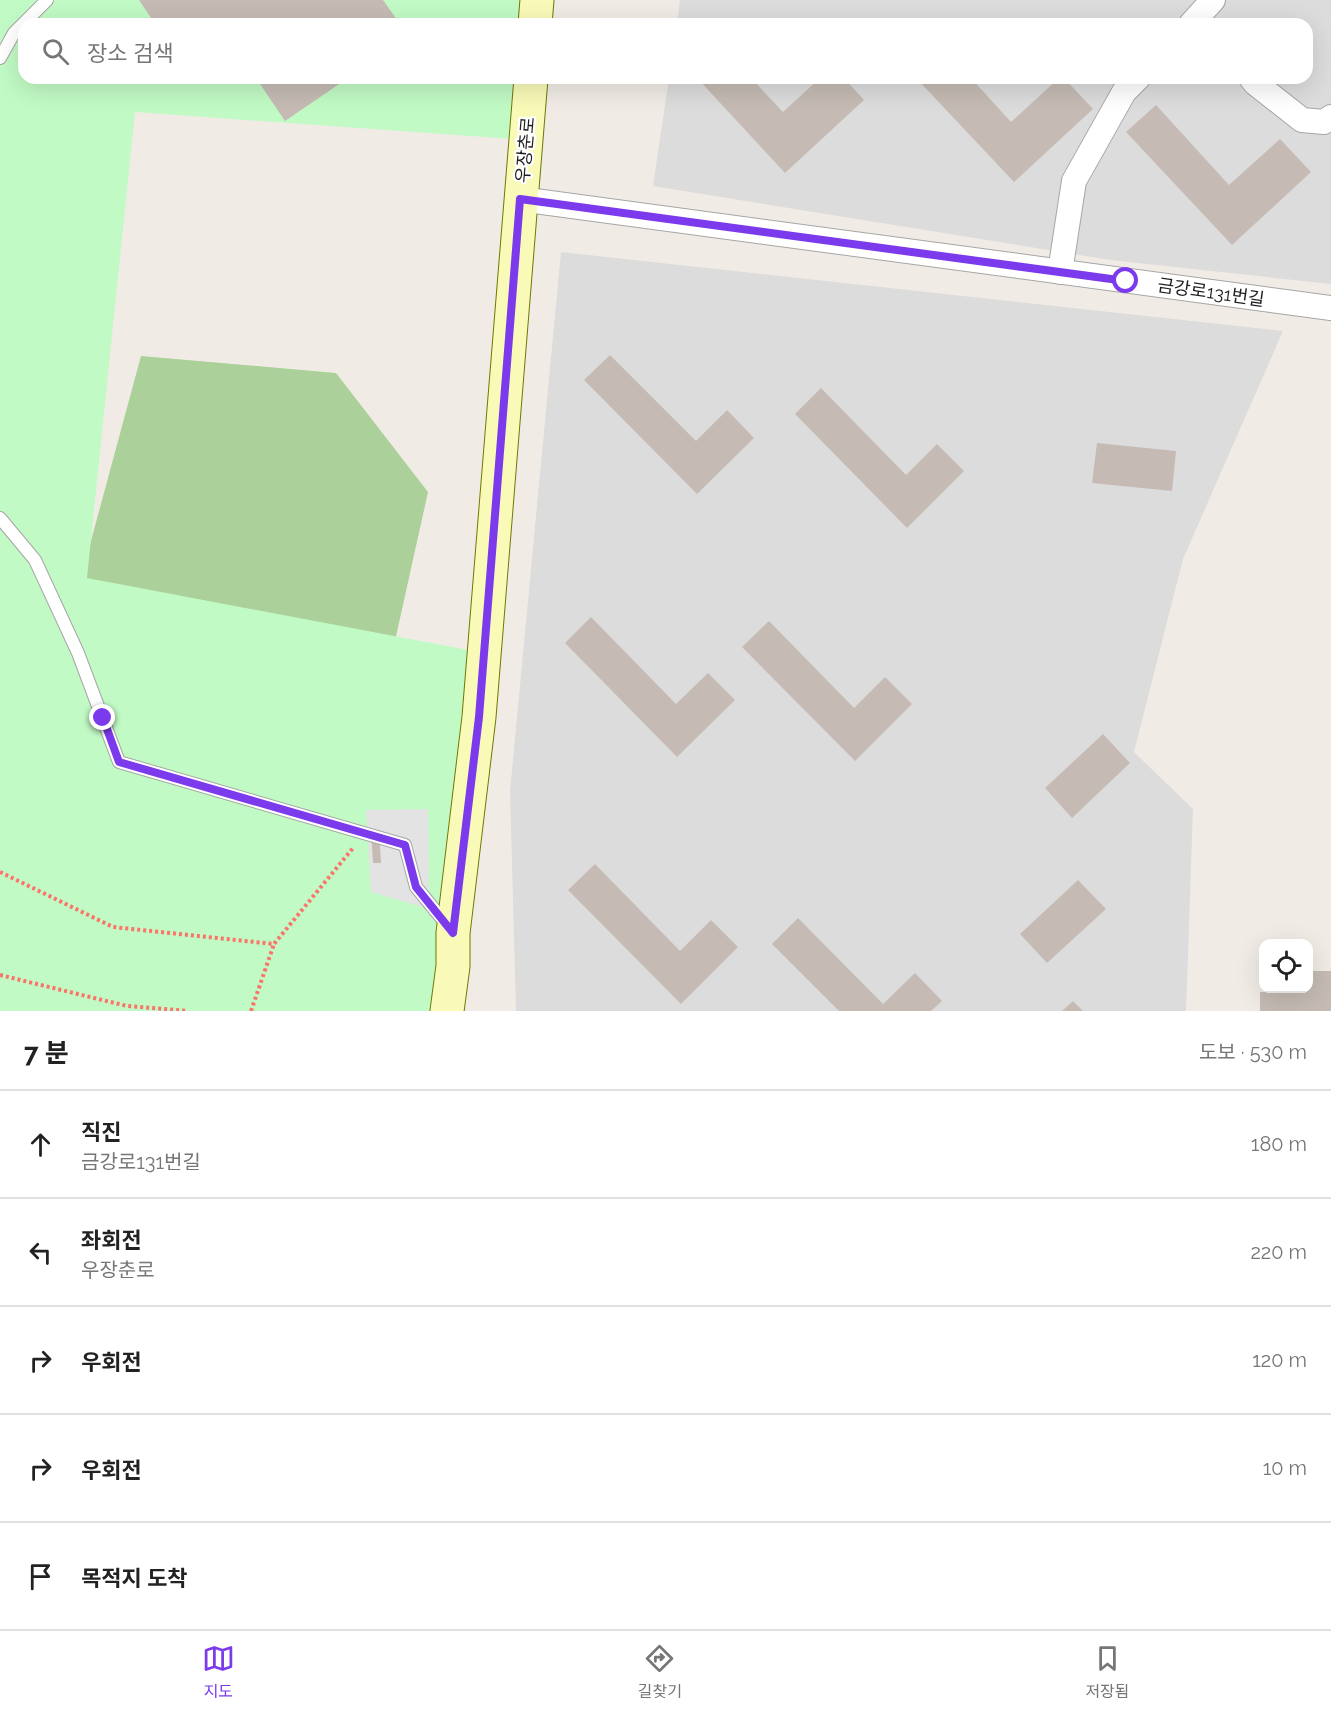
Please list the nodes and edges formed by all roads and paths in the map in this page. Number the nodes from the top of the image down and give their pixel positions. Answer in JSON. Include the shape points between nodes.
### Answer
{"nodes":[{"id":1,"x":47,"y":0,"type":"edge"},
{"id":2,"x":537,"y":0,"type":"edge"},
{"id":3,"x":29,"y":18,"type":"edge"},
{"id":4,"x":536,"y":18,"type":"edge"},
{"id":5,"x":18,"y":29,"type":"edge"},
{"id":6,"x":0,"y":58,"type":"edge"},
{"id":7,"x":530,"y":84,"type":"edge"},
{"id":8,"x":1132,"y":84,"type":"edge"},
{"id":9,"x":1256,"y":84,"type":"edge"},
{"id":10,"x":1331,"y":117,"type":"edge"},
{"id":11,"x":520,"y":199,"type":"junction"},
{"id":12,"x":1060,"y":272,"type":"junction"},
{"id":13,"x":1331,"y":308,"type":"edge"},
{"id":14,"x":0,"y":518,"type":"edge"},
{"id":15,"x":366,"y":834,"type":"junction"},
{"id":16,"x":0,"y":872,"type":"edge"},
{"id":17,"x":453,"y":933,"type":"junction"},
{"id":18,"x":274,"y":944,"type":"junction"},
{"id":19,"x":0,"y":975,"type":"edge"},
{"id":20,"x":187,"y":1011,"type":"edge"},
{"id":21,"x":251,"y":1011,"type":"edge"},
{"id":22,"x":447,"y":1011,"type":"edge"}],
"edges":[{"from":1,"to":3,"type":"lane"},
{"from":2,"to":4,"type":"main road"},
{"from":5,"to":6,"type":"lane"},
{"from":7,"to":11,"type":"main road","name":"우장춘로"},
{"from":8,"to":12,"type":"street","via":[[1074,181]]},
{"from":9,"to":10,"type":"street","via":[[1302,120],[1324,122]]},
{"from":11,"to":12,"type":"street","name":"금강로131번길"},
{"from":11,"to":17,"type":"main road","name":"우장춘로","via":[[479,717]]},
{"from":12,"to":13,"type":"street","name":"금강로131번길"},
{"from":14,"to":15,"type":"lane","via":[[35,560],[78,653],[119,762]]},
{"from":15,"to":17,"type":"lane","via":[[405,845],[416,887]]},
{"from":15,"to":18,"type":"path"},
{"from":16,"to":18,"type":"path","via":[[113,927]]},
{"from":17,"to":22,"type":"main road","name":"우장춘로"},
{"from":18,"to":21,"type":"path"},
{"from":19,"to":20,"type":"path","via":[[127,1006]]}]}
